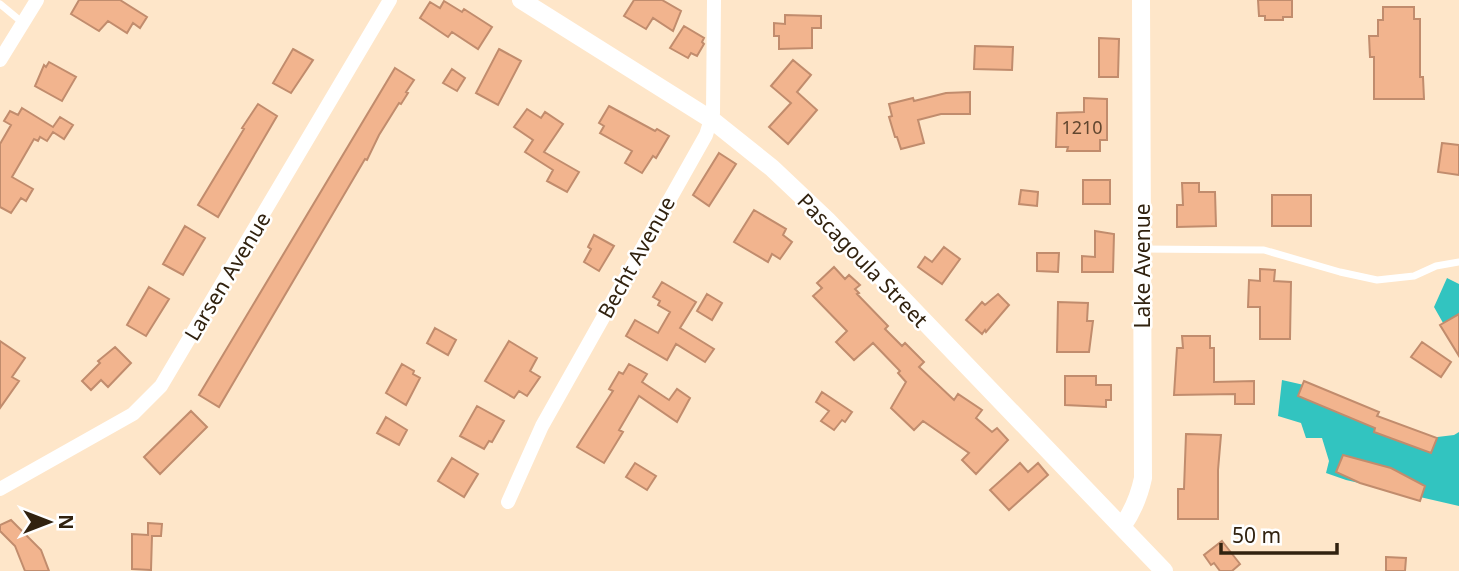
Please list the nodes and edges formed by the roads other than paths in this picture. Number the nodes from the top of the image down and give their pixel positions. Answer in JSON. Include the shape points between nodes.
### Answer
{"nodes":[{"id":1,"x":37,"y":0,"type":"edge"},
{"id":2,"x":390,"y":0,"type":"edge"},
{"id":3,"x":521,"y":0,"type":"edge"},
{"id":4,"x":714,"y":0,"type":"edge"},
{"id":5,"x":1141,"y":0,"type":"edge"},
{"id":6,"x":0,"y":4,"type":"edge"},
{"id":7,"x":23,"y":23,"type":"junction"},
{"id":8,"x":0,"y":60,"type":"edge"},
{"id":9,"x":712,"y":120,"type":"junction"},
{"id":10,"x":1142,"y":249,"type":"junction"},
{"id":11,"x":1459,"y":262,"type":"edge"},
{"id":12,"x":0,"y":489,"type":"edge"},
{"id":13,"x":508,"y":502,"type":"dead end"},
{"id":14,"x":1122,"y":527,"type":"junction"},
{"id":15,"x":1164,"y":571,"type":"edge"}],
"edges":[{"from":1,"to":7,"type":"street"},
{"from":2,"to":12,"type":"street","name":"Larsen Avenue","via":[[161,386],[133,414]]},
{"from":3,"to":9,"type":"street","name":"Pascagoula Street"},
{"from":4,"to":9,"type":"street","name":"Becht Avenue"},
{"from":5,"to":10,"type":"street","name":"Lake Avenue"},
{"from":6,"to":7,"type":"lane"},
{"from":7,"to":8,"type":"street"},
{"from":9,"to":13,"type":"street","name":"Becht Avenue","via":[[542,426]]},
{"from":9,"to":14,"type":"street","name":"Pascagoula Street","via":[[827,220]]},
{"from":10,"to":11,"type":"lane","via":[[1264,250],[1377,279],[1414,276]]},
{"from":10,"to":14,"type":"street","name":"Lake Avenue","via":[[1143,478],[1132,513]]},
{"from":14,"to":15,"type":"street","name":"Pascagoula Street"}]}
